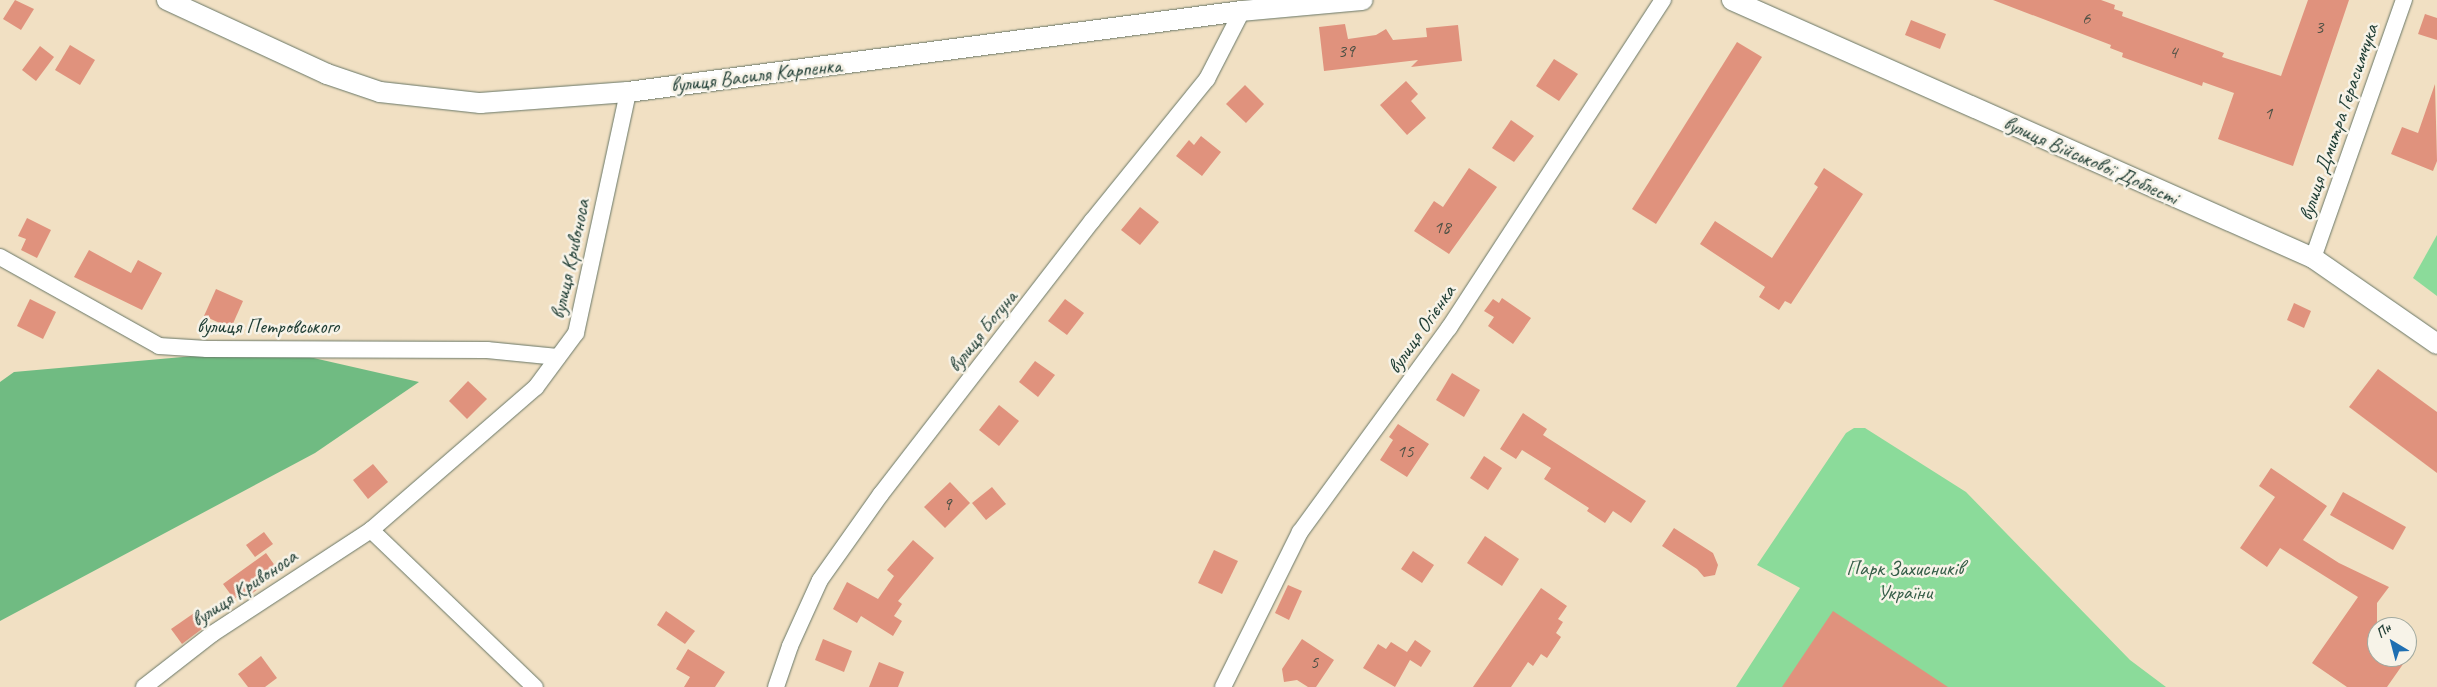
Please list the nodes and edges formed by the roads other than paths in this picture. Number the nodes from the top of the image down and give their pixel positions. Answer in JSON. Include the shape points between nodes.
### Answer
{"nodes":[{"id":1,"x":167,"y":0,"type":"edge"},
{"id":2,"x":1362,"y":0,"type":"edge"},
{"id":3,"x":1663,"y":0,"type":"edge"},
{"id":4,"x":1732,"y":0,"type":"edge"},
{"id":5,"x":2404,"y":0,"type":"edge"},
{"id":6,"x":1242,"y":11,"type":"junction"},
{"id":7,"x":628,"y":92,"type":"junction"},
{"id":8,"x":0,"y":257,"type":"edge"},
{"id":9,"x":2313,"y":258,"type":"junction"},
{"id":10,"x":2437,"y":344,"type":"edge"},
{"id":11,"x":558,"y":357,"type":"junction"},
{"id":12,"x":371,"y":530,"type":"junction"},
{"id":13,"x":144,"y":687,"type":"edge"},
{"id":14,"x":535,"y":687,"type":"edge"},
{"id":15,"x":776,"y":687,"type":"edge"},
{"id":16,"x":1223,"y":687,"type":"edge"}],
"edges":[{"from":1,"to":7,"type":"street","name":"вулиця Василя Карпенка","via":[[327,74],[380,92],[480,103]]},
{"from":2,"to":6,"type":"street","name":"вулиця Василя Карпенка"},
{"from":3,"to":16,"type":"street","name":"вулиця Огієнка","via":[[1450,328],[1300,532]]},
{"from":4,"to":9,"type":"street","name":"вулиця Військової Доблесті"},
{"from":5,"to":9,"type":"street","name":"вулиця Дмитра Герасимчука"},
{"from":6,"to":7,"type":"street","name":"вулиця Василя Карпенка"},
{"from":6,"to":15,"type":"street","name":"вулиця Богуна","via":[[1207,79],[881,494],[820,580]]},
{"from":7,"to":11,"type":"street","name":"вулиця Кривоноса","via":[[576,333]]},
{"from":8,"to":11,"type":"street","name":"вулиця Петровського","via":[[159,346],[487,350]]},
{"from":9,"to":10,"type":"street","name":"вулиця Військової Доблесті"},
{"from":11,"to":12,"type":"street","name":"вулиця Кривоноса","via":[[536,388]]},
{"from":12,"to":13,"type":"street","name":"вулиця Кривоноса","via":[[212,634]]},
{"from":12,"to":14,"type":"street"}]}
